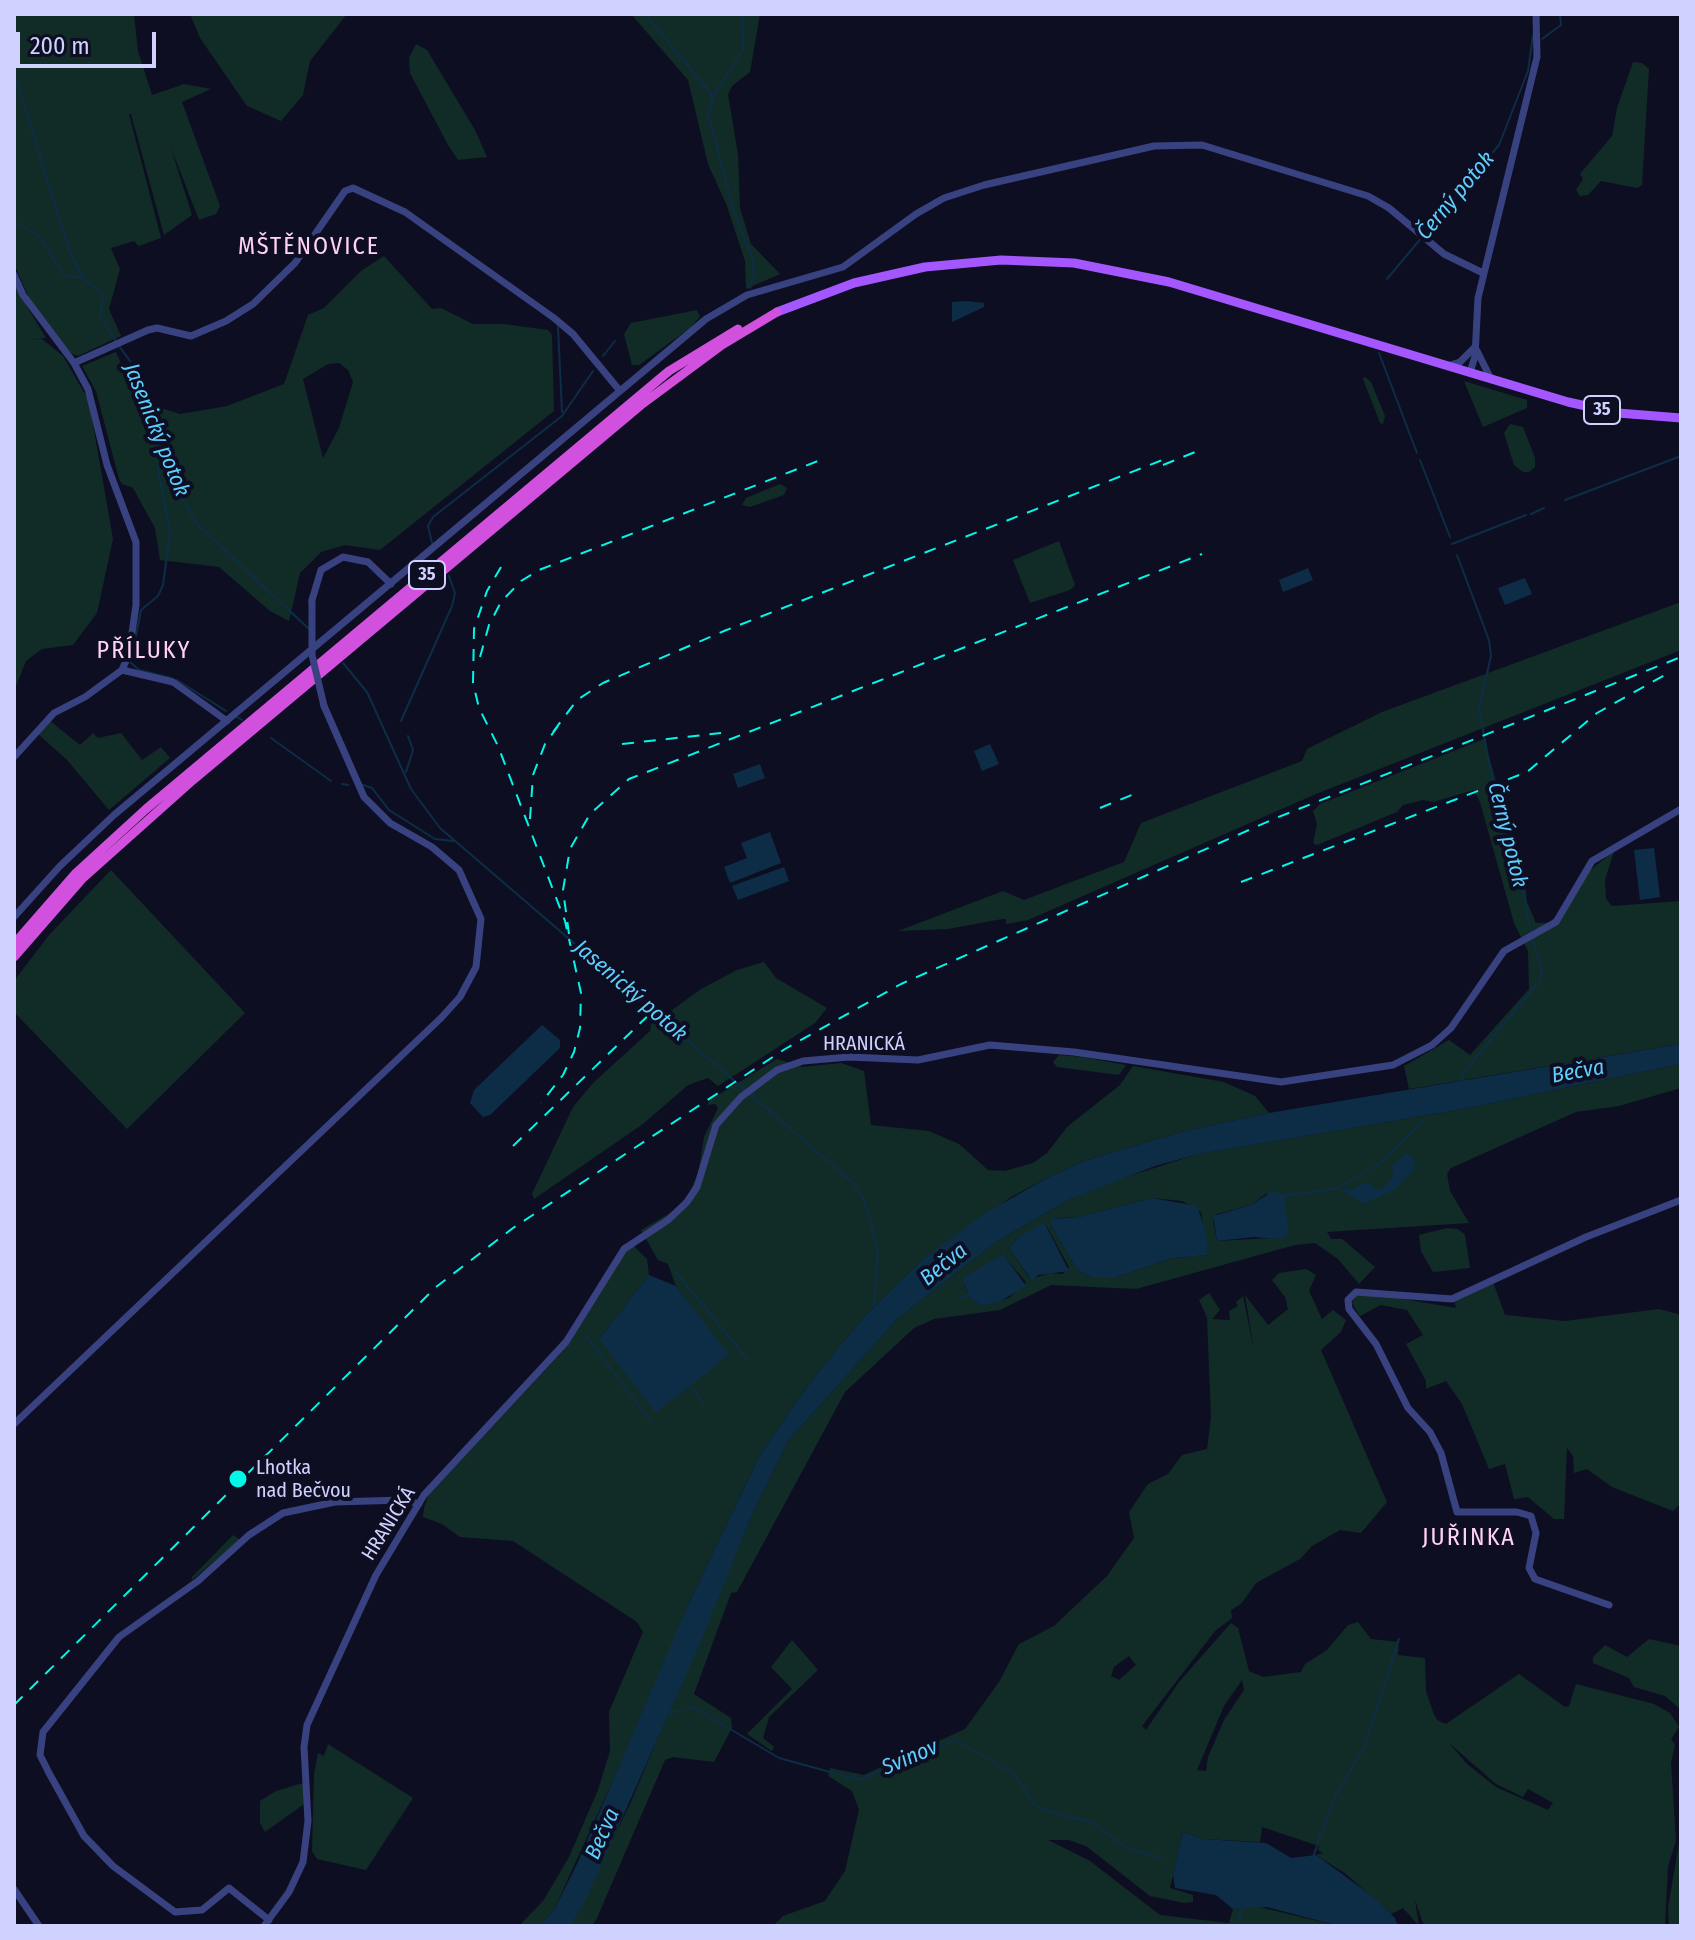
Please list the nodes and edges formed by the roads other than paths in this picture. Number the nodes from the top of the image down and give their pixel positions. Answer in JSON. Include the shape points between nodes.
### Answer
{"nodes":[{"id":1,"x":1536,"y":14,"type":"edge"},
{"id":2,"x":1483,"y":273,"type":"junction"},
{"id":3,"x":14,"y":275,"type":"edge"},
{"id":4,"x":777,"y":312,"type":"junction"},
{"id":5,"x":1476,"y":345,"type":"junction"},
{"id":6,"x":74,"y":363,"type":"junction"},
{"id":7,"x":1443,"y":364,"type":"junction"},
{"id":8,"x":1470,"y":373,"type":"junction"},
{"id":9,"x":1491,"y":379,"type":"junction"},
{"id":10,"x":620,"y":391,"type":"junction"},
{"id":11,"x":1681,"y":418,"type":"edge"},
{"id":12,"x":391,"y":584,"type":"junction"},
{"id":13,"x":122,"y":670,"type":"junction"},
{"id":14,"x":227,"y":721,"type":"junction"},
{"id":15,"x":14,"y":757,"type":"edge"},
{"id":16,"x":1681,"y":809,"type":"edge"},
{"id":17,"x":14,"y":917,"type":"edge"},
{"id":18,"x":14,"y":944,"type":"edge"},
{"id":19,"x":14,"y":957,"type":"edge"},
{"id":20,"x":1681,"y":1200,"type":"edge"},
{"id":21,"x":14,"y":1424,"type":"edge"},
{"id":22,"x":419,"y":1504,"type":"junction"},
{"id":23,"x":1609,"y":1605,"type":"dead end"},
{"id":24,"x":14,"y":1889,"type":"edge"},
{"id":25,"x":266,"y":1923,"type":"edge"},
{"id":26,"x":39,"y":1926,"type":"edge"}],
"edges":[{"from":1,"to":2,"type":"street","via":[[1537,57]]},
{"from":2,"to":5,"type":"street"},
{"from":2,"to":10,"type":"street","via":[[1456,261],[1389,208],[1334,184],[1212,147],[1154,146],[944,198],[843,267],[730,303]]},
{"from":3,"to":6,"type":"street","via":[[43,325]]},
{"from":4,"to":7,"type":"main road","number":"35","via":[[909,269],[988,261],[1057,262],[1169,282]]},
{"from":4,"to":18,"type":"highway","number":"35","via":[[710,344],[652,385],[111,841]]},
{"from":4,"to":19,"type":"highway","number":"35","via":[[641,405],[193,780],[82,879]]},
{"from":5,"to":7,"type":"street","via":[[1460,362]]},
{"from":5,"to":8,"type":"street"},
{"from":5,"to":9,"type":"street"},
{"from":6,"to":10,"type":"street","via":[[157,328],[191,336],[226,321],[253,304],[295,263],[345,191],[353,188],[405,212],[554,318]]},
{"from":6,"to":13,"type":"street","via":[[88,389],[110,473],[135,535],[136,605]]},
{"from":7,"to":8,"type":"main road","number":"35"},
{"from":8,"to":9,"type":"main road","number":"35"},
{"from":9,"to":11,"type":"main road","number":"35","via":[[1610,412]]},
{"from":10,"to":12,"type":"street"},
{"from":12,"to":14,"type":"street"},
{"from":12,"to":21,"type":"street","bridge":true,"via":[[368,562],[343,557],[321,570],[312,600],[312,655],[324,706],[364,797],[390,823],[459,870],[481,919],[476,967],[441,1018]]},
{"from":13,"to":14,"type":"street","via":[[173,682]]},
{"from":13,"to":15,"type":"street","via":[[54,713]]},
{"from":14,"to":17,"type":"street","via":[[88,839]]},
{"from":16,"to":22,"type":"street","name":"HRANICKÁ","via":[[1596,858],[1561,915],[1496,959],[1446,1033],[1413,1056],[1382,1068],[1281,1082],[990,1045],[918,1060],[849,1057],[803,1061],[777,1070],[716,1125],[687,1202],[624,1249],[566,1342]]},
{"from":20,"to":23,"type":"street","via":[[1452,1299],[1356,1292],[1348,1300],[1408,1408],[1441,1453],[1457,1512],[1531,1516],[1536,1533],[1529,1568],[1535,1579]]},
{"from":22,"to":25,"type":"street","name":"HRANICKÁ","via":[[376,1575],[307,1725],[305,1851],[296,1880]]},
{"from":22,"to":25,"type":"street","via":[[335,1502],[283,1513],[119,1637],[43,1732],[40,1755],[49,1773],[84,1836],[113,1866],[172,1911],[202,1910],[229,1888]]},
{"from":24,"to":26,"type":"street"}]}
